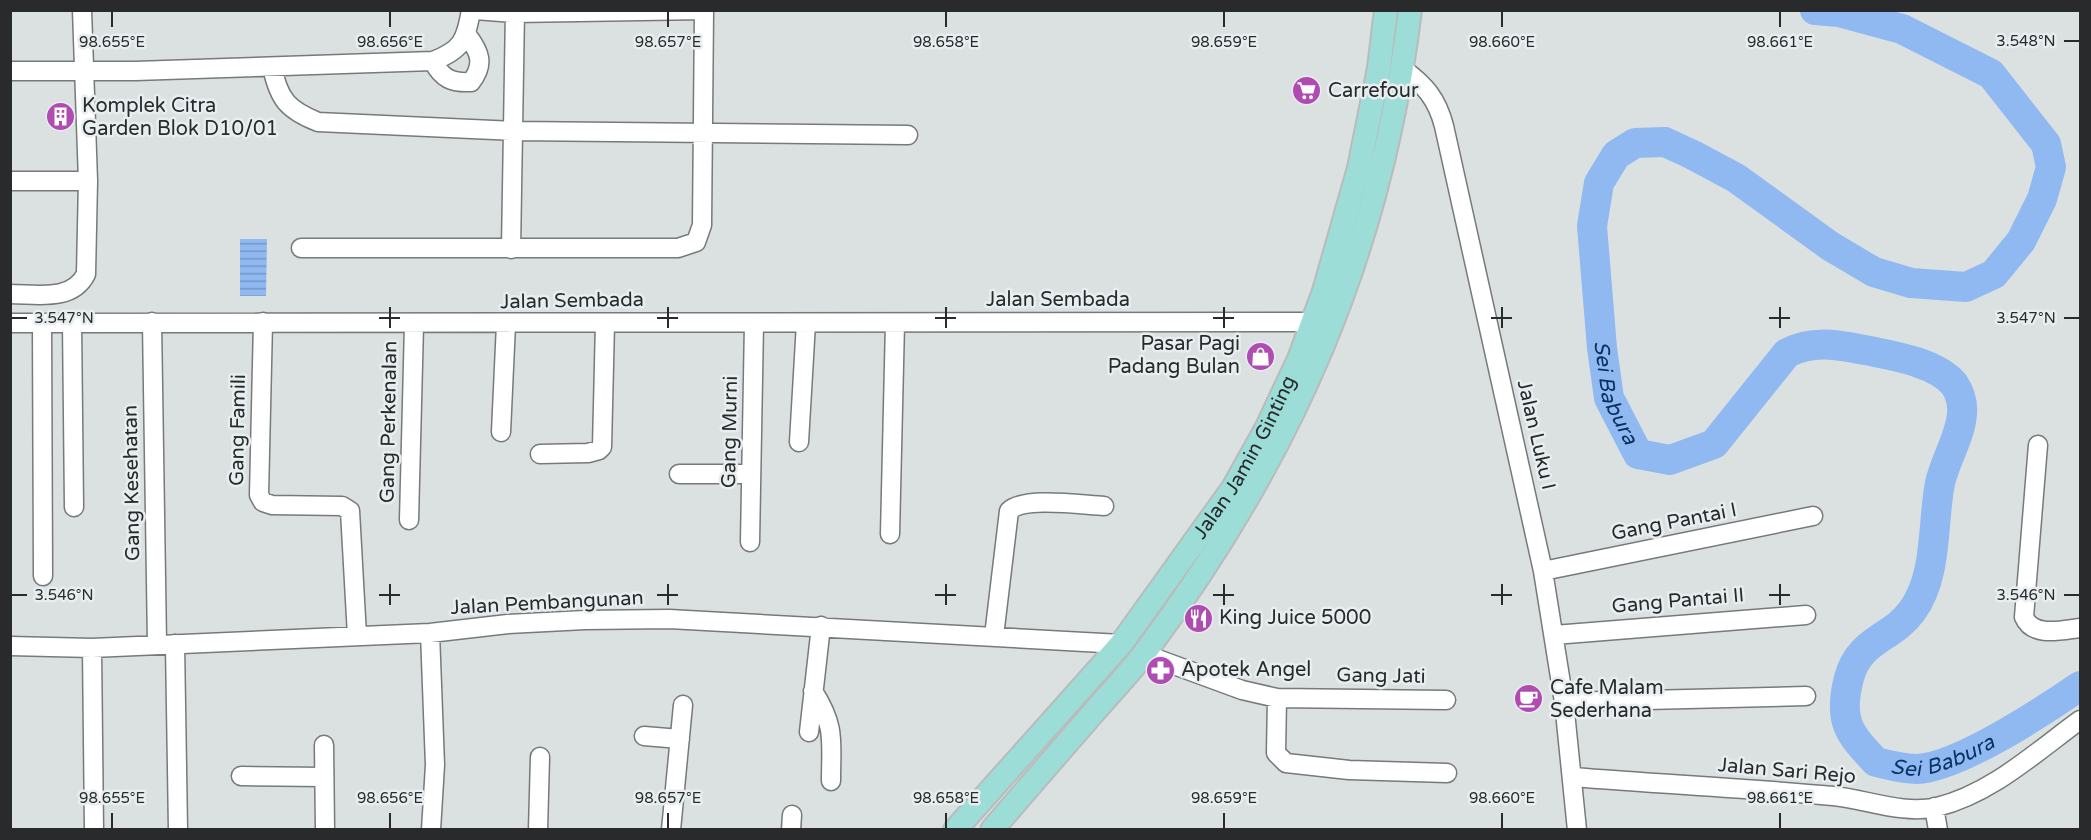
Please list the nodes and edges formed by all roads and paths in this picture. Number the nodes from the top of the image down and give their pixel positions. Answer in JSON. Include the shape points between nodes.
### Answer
{"nodes":[{"id":1,"x":82,"y":10,"type":"edge"},
{"id":2,"x":473,"y":10,"type":"edge"},
{"id":3,"x":704,"y":10,"type":"edge"},
{"id":4,"x":1386,"y":10,"type":"edge"},
{"id":5,"x":1410,"y":10,"type":"edge"},
{"id":6,"x":515,"y":12,"type":"edge"},
{"id":7,"x":467,"y":35,"type":"junction"},
{"id":8,"x":433,"y":61,"type":"junction"},
{"id":9,"x":272,"y":67,"type":"junction"},
{"id":10,"x":1402,"y":69,"type":"junction"},
{"id":11,"x":86,"y":70,"type":"junction"},
{"id":12,"x":10,"y":71,"type":"edge"},
{"id":13,"x":514,"y":131,"type":"junction"},
{"id":14,"x":703,"y":133,"type":"junction"},
{"id":15,"x":909,"y":135,"type":"dead end"},
{"id":16,"x":10,"y":181,"type":"edge"},
{"id":17,"x":88,"y":181,"type":"junction"},
{"id":18,"x":301,"y":248,"type":"dead end"},
{"id":19,"x":511,"y":249,"type":"junction"},
{"id":20,"x":10,"y":294,"type":"edge"},
{"id":21,"x":152,"y":322,"type":"junction"},
{"id":22,"x":263,"y":322,"type":"junction"},
{"id":23,"x":1314,"y":322,"type":"junction"},
{"id":24,"x":10,"y":323,"type":"edge"},
{"id":25,"x":42,"y":323,"type":"junction"},
{"id":26,"x":72,"y":323,"type":"junction"},
{"id":27,"x":605,"y":323,"type":"junction"},
{"id":28,"x":754,"y":323,"type":"junction"},
{"id":29,"x":806,"y":323,"type":"junction"},
{"id":30,"x":895,"y":323,"type":"junction"},
{"id":31,"x":506,"y":324,"type":"junction"},
{"id":32,"x":414,"y":325,"type":"junction"},
{"id":33,"x":501,"y":432,"type":"dead end"},
{"id":34,"x":799,"y":442,"type":"dead end"},
{"id":35,"x":2038,"y":445,"type":"dead end"},
{"id":36,"x":540,"y":453,"type":"dead end"},
{"id":37,"x":679,"y":474,"type":"dead end"},
{"id":38,"x":751,"y":474,"type":"junction"},
{"id":39,"x":1104,"y":506,"type":"dead end"},
{"id":40,"x":74,"y":507,"type":"dead end"},
{"id":41,"x":1814,"y":516,"type":"dead end"},
{"id":42,"x":409,"y":520,"type":"dead end"},
{"id":43,"x":890,"y":534,"type":"dead end"},
{"id":44,"x":750,"y":542,"type":"dead end"},
{"id":45,"x":1543,"y":571,"type":"junction"},
{"id":46,"x":43,"y":576,"type":"dead end"},
{"id":47,"x":1806,"y":615,"type":"dead end"},
{"id":48,"x":821,"y":626,"type":"junction"},
{"id":49,"x":2080,"y":628,"type":"edge"},
{"id":50,"x":430,"y":633,"type":"junction"},
{"id":51,"x":1554,"y":635,"type":"junction"},
{"id":52,"x":357,"y":636,"type":"junction"},
{"id":53,"x":994,"y":636,"type":"junction"},
{"id":54,"x":166,"y":644,"type":"junction"},
{"id":55,"x":1121,"y":644,"type":"junction"},
{"id":56,"x":10,"y":646,"type":"edge"},
{"id":57,"x":92,"y":648,"type":"junction"},
{"id":58,"x":1144,"y":654,"type":"junction"},
{"id":59,"x":813,"y":691,"type":"junction"},
{"id":60,"x":1806,"y":696,"type":"dead end"},
{"id":61,"x":1277,"y":698,"type":"junction"},
{"id":62,"x":1446,"y":700,"type":"dead end"},
{"id":63,"x":1564,"y":702,"type":"junction"},
{"id":64,"x":683,"y":705,"type":"dead end"},
{"id":65,"x":2080,"y":720,"type":"edge"},
{"id":66,"x":809,"y":732,"type":"dead end"},
{"id":67,"x":644,"y":736,"type":"dead end"},
{"id":68,"x":680,"y":739,"type":"junction"},
{"id":69,"x":324,"y":745,"type":"dead end"},
{"id":70,"x":540,"y":757,"type":"dead end"},
{"id":71,"x":1447,"y":773,"type":"dead end"},
{"id":72,"x":241,"y":776,"type":"dead end"},
{"id":73,"x":324,"y":777,"type":"junction"},
{"id":74,"x":1573,"y":777,"type":"junction"},
{"id":75,"x":831,"y":781,"type":"dead end"},
{"id":76,"x":1934,"y":807,"type":"junction"},
{"id":77,"x":94,"y":830,"type":"edge"},
{"id":78,"x":178,"y":830,"type":"edge"},
{"id":79,"x":325,"y":830,"type":"edge"},
{"id":80,"x":431,"y":830,"type":"edge"},
{"id":81,"x":538,"y":830,"type":"edge"},
{"id":82,"x":671,"y":830,"type":"edge"},
{"id":83,"x":955,"y":830,"type":"edge"},
{"id":84,"x":992,"y":830,"type":"edge"},
{"id":85,"x":1577,"y":830,"type":"edge"},
{"id":86,"x":1938,"y":830,"type":"edge"}],
"edges":[{"from":1,"to":11,"type":"street"},
{"from":2,"to":6,"type":"street"},
{"from":2,"to":7,"type":"street"},
{"from":3,"to":6,"type":"street"},
{"from":3,"to":14,"type":"street"},
{"from":4,"to":23,"type":"main road","name":"Jalan Jamin Ginting","via":[[1359,168]]},
{"from":5,"to":10,"type":"main road","name":"Jalan Jamin Ginting"},
{"from":6,"to":13,"type":"street"},
{"from":7,"to":8,"type":"street","via":[[448,55]]},
{"from":7,"to":8,"type":"street","via":[[481,59],[480,72],[471,82],[453,83],[439,73]]},
{"from":8,"to":9,"type":"street"},
{"from":9,"to":11,"type":"street"},
{"from":9,"to":13,"type":"street","via":[[276,88],[293,111],[318,122]]},
{"from":10,"to":45,"type":"street","name":"Jalan Luku I","via":[[1426,88],[1440,111]]},
{"from":10,"to":58,"type":"main road","name":"Jalan Jamin Ginting","via":[[1368,222],[1313,370],[1254,490],[1212,559]]},
{"from":11,"to":12,"type":"street"},
{"from":11,"to":17,"type":"street"},
{"from":13,"to":14,"type":"street"},
{"from":13,"to":19,"type":"street"},
{"from":14,"to":15,"type":"street"},
{"from":14,"to":19,"type":"street","via":[[702,225],[696,242],[678,248]]},
{"from":16,"to":17,"type":"street"},
{"from":17,"to":20,"type":"street","via":[[87,264],[82,282],[62,294]]},
{"from":18,"to":19,"type":"street"},
{"from":21,"to":22,"type":"street","name":"Jalan Sembada"},
{"from":21,"to":26,"type":"street","name":"Jalan Sembada"},
{"from":21,"to":54,"type":"street","name":"Gang Kesehatan"},
{"from":22,"to":32,"type":"street","name":"Jalan Sembada"},
{"from":22,"to":52,"type":"street","name":"Gang Famili","via":[[259,495],[263,502],[272,505],[349,508]]},
{"from":23,"to":30,"type":"street","name":"Jalan Sembada"},
{"from":23,"to":55,"type":"main road","name":"Jalan Jamin Ginting","via":[[1267,427],[1233,488]]},
{"from":24,"to":25,"type":"street","name":"Jalan Sembada"},
{"from":25,"to":26,"type":"street","name":"Jalan Sembada"},
{"from":25,"to":46,"type":"street"},
{"from":26,"to":40,"type":"street"},
{"from":27,"to":28,"type":"street","name":"Jalan Sembada"},
{"from":27,"to":31,"type":"street","name":"Jalan Sembada"},
{"from":27,"to":36,"type":"street","via":[[602,447],[588,453]]},
{"from":28,"to":29,"type":"street","name":"Jalan Sembada"},
{"from":28,"to":38,"type":"street","name":"Gang Murni"},
{"from":29,"to":30,"type":"street","name":"Jalan Sembada"},
{"from":29,"to":34,"type":"street"},
{"from":30,"to":43,"type":"street"},
{"from":31,"to":32,"type":"street","name":"Jalan Sembada"},
{"from":31,"to":33,"type":"street"},
{"from":32,"to":42,"type":"street","name":"Gang Perkenalan"},
{"from":35,"to":49,"type":"street","via":[[2024,617],[2029,626],[2039,630]]},
{"from":37,"to":38,"type":"street"},
{"from":38,"to":44,"type":"street","name":"Gang Murni"},
{"from":39,"to":53,"type":"street","via":[[1031,503],[1009,511]]},
{"from":41,"to":45,"type":"street","name":"Gang Pantai I"},
{"from":45,"to":51,"type":"street","name":"Jalan Luku I"},
{"from":47,"to":51,"type":"street","name":"Gang Pantai II"},
{"from":48,"to":50,"type":"street","name":"Jalan Pembangunan","via":[[669,619],[585,620]]},
{"from":48,"to":53,"type":"street","name":"Jalan Pembangunan"},
{"from":48,"to":59,"type":"street"},
{"from":50,"to":52,"type":"street","name":"Jalan Pembangunan"},
{"from":50,"to":80,"type":"street","via":[[435,765]]},
{"from":51,"to":63,"type":"street","name":"Jalan Luku I"},
{"from":52,"to":54,"type":"street","name":"Jalan Pembangunan"},
{"from":53,"to":55,"type":"street","name":"Jalan Pembangunan"},
{"from":54,"to":57,"type":"street","name":"Jalan Pembangunan"},
{"from":54,"to":78,"type":"street","name":"Gang Kesehatan"},
{"from":55,"to":83,"type":"main road","name":"Jalan Jamin Ginting"},
{"from":56,"to":57,"type":"street","name":"Jalan Pembangunan"},
{"from":57,"to":77,"type":"street"},
{"from":58,"to":61,"type":"street","name":"Gang Jati","via":[[1242,690]]},
{"from":58,"to":84,"type":"main road","name":"Jalan Jamin Ginting"},
{"from":59,"to":66,"type":"street"},
{"from":59,"to":75,"type":"street","via":[[831,726]]},
{"from":60,"to":63,"type":"street"},
{"from":61,"to":62,"type":"street","name":"Gang Jati"},
{"from":61,"to":71,"type":"street","via":[[1276,753],[1286,764]]},
{"from":63,"to":74,"type":"street","name":"Jalan Luku I"},
{"from":64,"to":68,"type":"street"},
{"from":65,"to":76,"type":"street","name":"Jalan Sari Rejo","via":[[1999,779]]},
{"from":67,"to":68,"type":"street"},
{"from":68,"to":82,"type":"street"},
{"from":69,"to":73,"type":"street"},
{"from":70,"to":81,"type":"street"},
{"from":72,"to":73,"type":"street"},
{"from":73,"to":79,"type":"street"},
{"from":74,"to":76,"type":"street","name":"Jalan Sari Rejo"},
{"from":74,"to":85,"type":"street","name":"Jalan Luku I"},
{"from":76,"to":86,"type":"street"}]}
